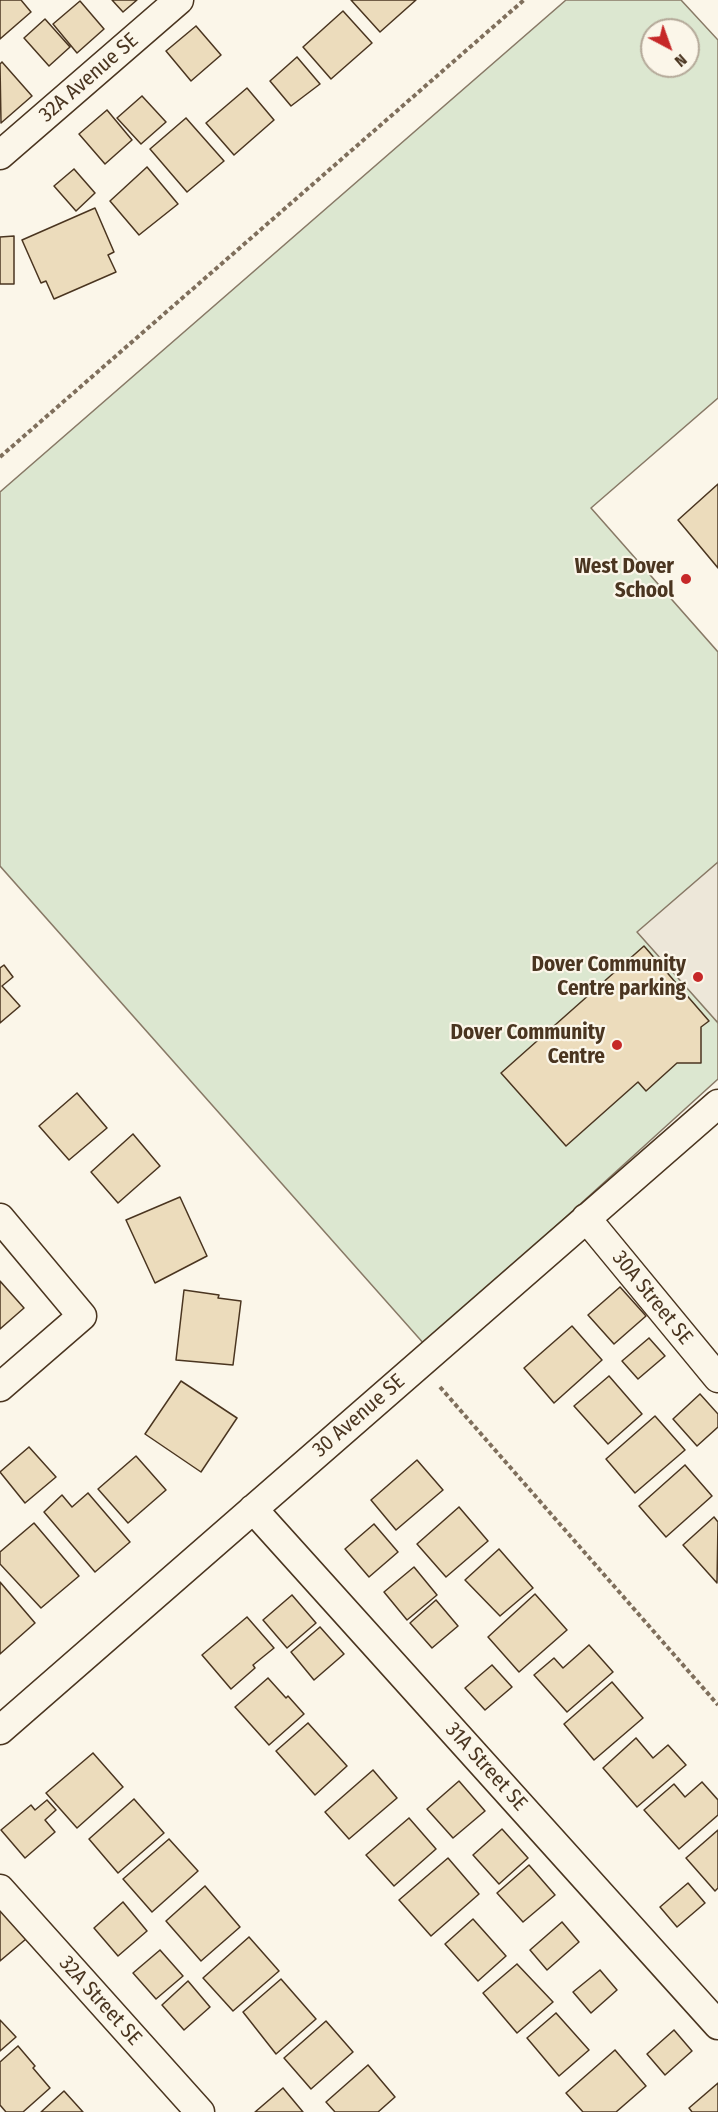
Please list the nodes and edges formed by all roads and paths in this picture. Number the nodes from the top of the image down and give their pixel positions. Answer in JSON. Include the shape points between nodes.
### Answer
{"nodes":[{"id":1,"x":179,"y":0,"type":"edge"},
{"id":2,"x":524,"y":0,"type":"edge"},
{"id":3,"x":0,"y":155,"type":"edge"},
{"id":4,"x":0,"y":457,"type":"edge"},
{"id":5,"x":718,"y":1104,"type":"edge"},
{"id":6,"x":0,"y":1218,"type":"edge"},
{"id":7,"x":586,"y":1218,"type":"junction"},
{"id":8,"x":419,"y":1364,"type":"junction"},
{"id":9,"x":718,"y":1378,"type":"edge"},
{"id":10,"x":0,"y":1387,"type":"edge"},
{"id":11,"x":253,"y":1509,"type":"junction"},
{"id":12,"x":718,"y":1705,"type":"edge"},
{"id":13,"x":0,"y":1730,"type":"edge"},
{"id":14,"x":0,"y":1889,"type":"edge"},
{"id":15,"x":718,"y":2025,"type":"edge"},
{"id":16,"x":200,"y":2112,"type":"edge"}],
"edges":[{"from":1,"to":3,"type":"street","name":"32A Avenue SE"},
{"from":2,"to":4,"type":"path"},
{"from":5,"to":7,"type":"street","name":"30 Avenue SE"},
{"from":6,"to":10,"type":"street","via":[[82,1316]]},
{"from":7,"to":8,"type":"street","name":"30 Avenue SE"},
{"from":7,"to":9,"type":"street","name":"30A Street SE"},
{"from":8,"to":11,"type":"street","name":"30 Avenue SE"},
{"from":8,"to":12,"type":"path"},
{"from":11,"to":13,"type":"street","name":"30 Avenue SE"},
{"from":11,"to":15,"type":"street","name":"31A Street SE"},
{"from":14,"to":16,"type":"street","name":"32A Street SE"}]}
